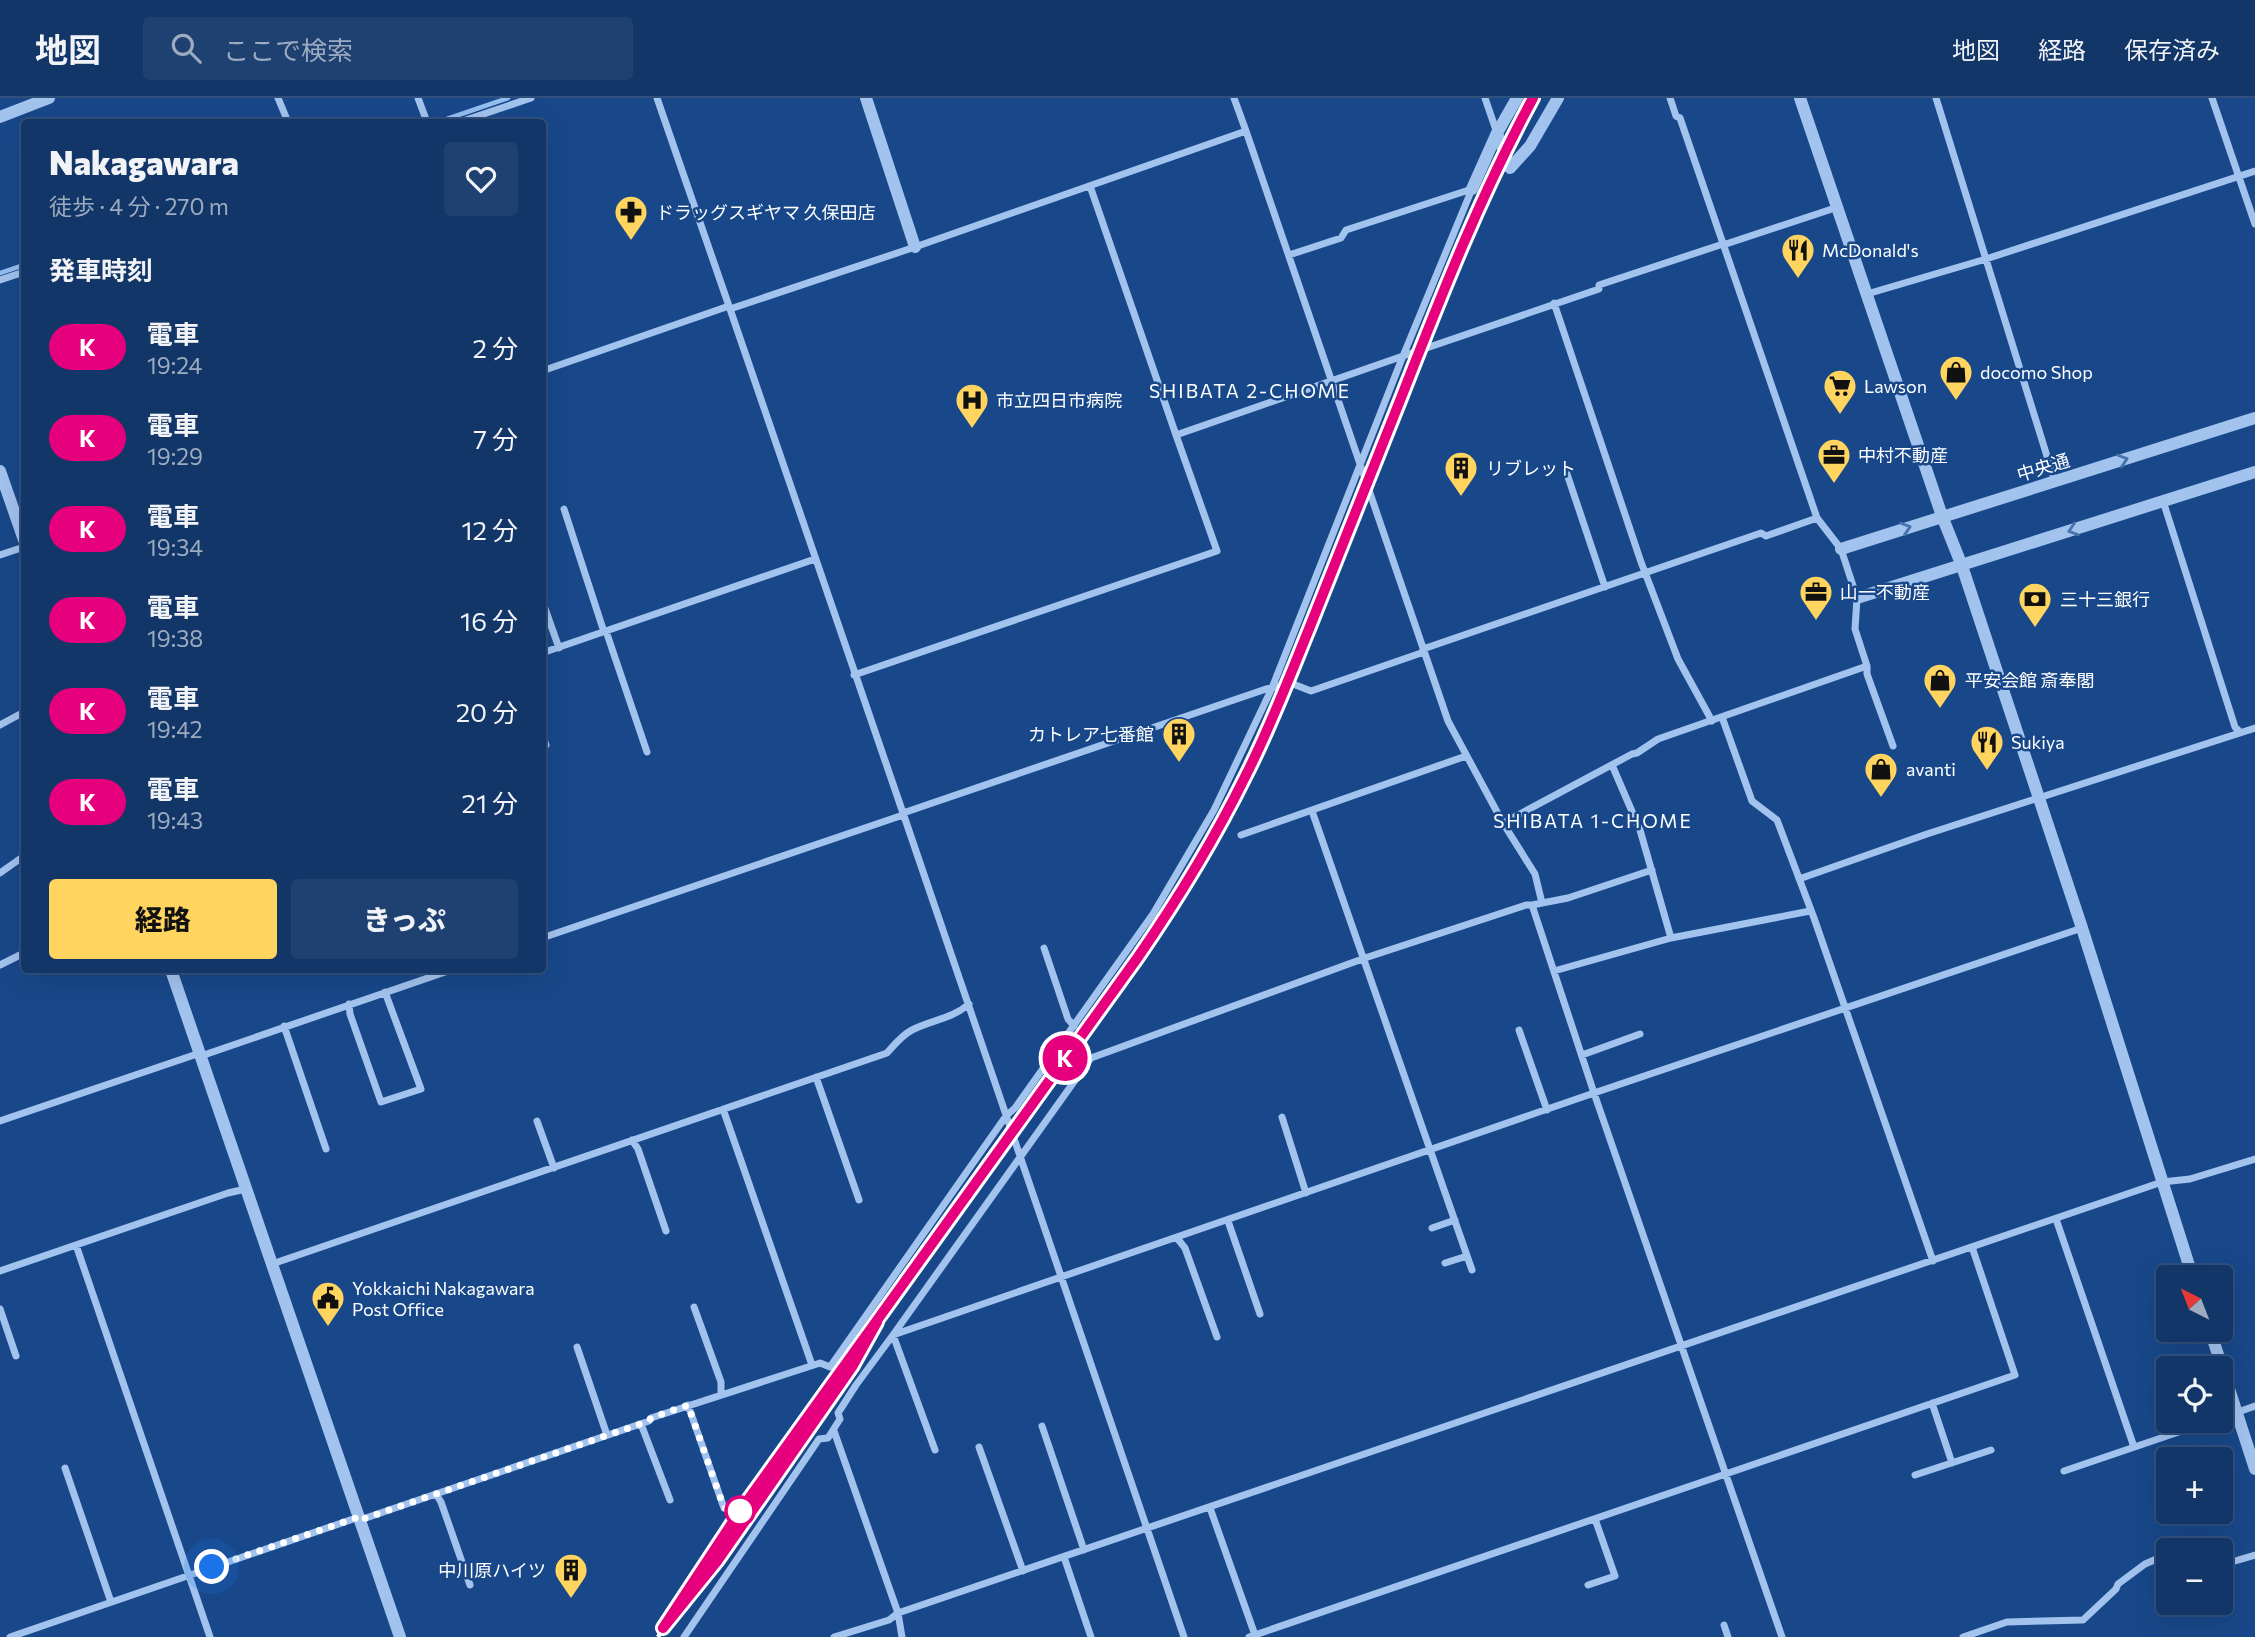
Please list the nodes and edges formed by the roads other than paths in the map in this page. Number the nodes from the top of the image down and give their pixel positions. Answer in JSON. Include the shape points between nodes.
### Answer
{"nodes":[{"id":1,"x":49,"y":98,"type":"edge"},
{"id":2,"x":278,"y":98,"type":"edge"},
{"id":3,"x":418,"y":98,"type":"edge"},
{"id":4,"x":531,"y":98,"type":"edge"},
{"id":5,"x":657,"y":98,"type":"edge"},
{"id":6,"x":866,"y":98,"type":"edge"},
{"id":7,"x":1234,"y":98,"type":"edge"},
{"id":8,"x":1485,"y":98,"type":"edge"},
{"id":9,"x":1517,"y":98,"type":"edge"},
{"id":10,"x":1558,"y":98,"type":"edge"},
{"id":11,"x":1670,"y":98,"type":"edge"},
{"id":12,"x":1800,"y":98,"type":"edge"},
{"id":13,"x":1936,"y":98,"type":"edge"},
{"id":14,"x":2212,"y":98,"type":"edge"},
{"id":15,"x":0,"y":117,"type":"edge"},
{"id":16,"x":287,"y":119,"type":"edge"},
{"id":17,"x":426,"y":119,"type":"edge"},
{"id":18,"x":469,"y":119,"type":"edge"},
{"id":19,"x":1245,"y":131,"type":"junction"},
{"id":20,"x":1497,"y":133,"type":"junction"},
{"id":21,"x":2255,"y":171,"type":"edge"},
{"id":22,"x":2239,"y":177,"type":"junction"},
{"id":23,"x":1090,"y":186,"type":"junction"},
{"id":24,"x":1472,"y":189,"type":"junction"},
{"id":25,"x":1838,"y":206,"type":"junction"},
{"id":26,"x":2255,"y":224,"type":"edge"},
{"id":27,"x":1723,"y":245,"type":"junction"},
{"id":28,"x":915,"y":247,"type":"junction"},
{"id":29,"x":1289,"y":255,"type":"junction"},
{"id":30,"x":1986,"y":259,"type":"junction"},
{"id":31,"x":21,"y":273,"type":"edge"},
{"id":32,"x":0,"y":280,"type":"edge"},
{"id":33,"x":1867,"y":294,"type":"junction"},
{"id":34,"x":1554,"y":303,"type":"junction"},
{"id":35,"x":730,"y":307,"type":"junction"},
{"id":36,"x":1403,"y":356,"type":"junction"},
{"id":37,"x":546,"y":369,"type":"edge"},
{"id":38,"x":1332,"y":381,"type":"junction"},
{"id":39,"x":2255,"y":418,"type":"edge"},
{"id":40,"x":1176,"y":435,"type":"junction"},
{"id":41,"x":1361,"y":467,"type":"junction"},
{"id":42,"x":0,"y":471,"type":"edge"},
{"id":43,"x":1566,"y":471,"type":"dead end"},
{"id":44,"x":2255,"y":472,"type":"edge"},
{"id":45,"x":2055,"y":482,"type":"junction"},
{"id":46,"x":2163,"y":502,"type":"junction"},
{"id":47,"x":564,"y":509,"type":"dead end"},
{"id":48,"x":1942,"y":516,"type":"junction"},
{"id":49,"x":1817,"y":518,"type":"junction"},
{"id":50,"x":21,"y":531,"type":"edge"},
{"id":51,"x":21,"y":548,"type":"edge"},
{"id":52,"x":1842,"y":549,"type":"junction"},
{"id":53,"x":0,"y":555,"type":"edge"},
{"id":54,"x":816,"y":559,"type":"junction"},
{"id":55,"x":1962,"y":566,"type":"junction"},
{"id":56,"x":1647,"y":573,"type":"junction"},
{"id":57,"x":1605,"y":587,"type":"junction"},
{"id":58,"x":1857,"y":598,"type":"junction"},
{"id":59,"x":546,"y":611,"type":"edge"},
{"id":60,"x":605,"y":632,"type":"junction"},
{"id":61,"x":559,"y":648,"type":"junction"},
{"id":62,"x":1424,"y":651,"type":"junction"},
{"id":63,"x":546,"y":652,"type":"edge"},
{"id":64,"x":1867,"y":666,"type":"junction"},
{"id":65,"x":854,"y":675,"type":"junction"},
{"id":66,"x":1272,"y":688,"type":"junction"},
{"id":67,"x":21,"y":714,"type":"edge"},
{"id":68,"x":1722,"y":716,"type":"junction"},
{"id":69,"x":1712,"y":721,"type":"junction"},
{"id":70,"x":0,"y":725,"type":"edge"},
{"id":71,"x":2255,"y":728,"type":"edge"},
{"id":72,"x":2239,"y":732,"type":"junction"},
{"id":73,"x":1893,"y":746,"type":"dead end"},
{"id":74,"x":647,"y":752,"type":"dead end"},
{"id":75,"x":1466,"y":756,"type":"junction"},
{"id":76,"x":1612,"y":765,"type":"junction"},
{"id":77,"x":2039,"y":797,"type":"junction"},
{"id":78,"x":1312,"y":811,"type":"junction"},
{"id":79,"x":903,"y":814,"type":"junction"},
{"id":80,"x":1503,"y":823,"type":"junction"},
{"id":81,"x":1241,"y":835,"type":"dead end"},
{"id":82,"x":21,"y":858,"type":"edge"},
{"id":83,"x":1652,"y":870,"type":"junction"},
{"id":84,"x":0,"y":873,"type":"edge"},
{"id":85,"x":1799,"y":879,"type":"junction"},
{"id":86,"x":1542,"y":903,"type":"junction"},
{"id":87,"x":1532,"y":905,"type":"junction"},
{"id":88,"x":1810,"y":911,"type":"junction"},
{"id":89,"x":2082,"y":928,"type":"junction"},
{"id":90,"x":546,"y":937,"type":"edge"},
{"id":91,"x":1671,"y":938,"type":"junction"},
{"id":92,"x":1044,"y":948,"type":"dead end"},
{"id":93,"x":21,"y":954,"type":"edge"},
{"id":94,"x":1365,"y":958,"type":"junction"},
{"id":95,"x":0,"y":964,"type":"edge"},
{"id":96,"x":1554,"y":971,"type":"junction"},
{"id":97,"x":173,"y":973,"type":"edge"},
{"id":98,"x":442,"y":973,"type":"edge"},
{"id":99,"x":385,"y":992,"type":"junction"},
{"id":100,"x":349,"y":1004,"type":"junction"},
{"id":101,"x":969,"y":1004,"type":"junction"},
{"id":102,"x":1846,"y":1009,"type":"junction"},
{"id":103,"x":284,"y":1026,"type":"junction"},
{"id":104,"x":1074,"y":1026,"type":"junction"},
{"id":105,"x":1519,"y":1030,"type":"dead end"},
{"id":106,"x":1640,"y":1034,"type":"dead end"},
{"id":107,"x":200,"y":1054,"type":"junction"},
{"id":108,"x":1582,"y":1055,"type":"junction"},
{"id":109,"x":816,"y":1077,"type":"junction"},
{"id":110,"x":1594,"y":1093,"type":"junction"},
{"id":111,"x":723,"y":1109,"type":"junction"},
{"id":112,"x":1546,"y":1110,"type":"junction"},
{"id":113,"x":1006,"y":1116,"type":"junction"},
{"id":114,"x":1282,"y":1118,"type":"dead end"},
{"id":115,"x":0,"y":1121,"type":"edge"},
{"id":116,"x":537,"y":1121,"type":"dead end"},
{"id":117,"x":632,"y":1140,"type":"junction"},
{"id":118,"x":326,"y":1149,"type":"dead end"},
{"id":119,"x":1430,"y":1150,"type":"junction"},
{"id":120,"x":1021,"y":1156,"type":"junction"},
{"id":121,"x":2255,"y":1159,"type":"edge"},
{"id":122,"x":554,"y":1168,"type":"junction"},
{"id":123,"x":2162,"y":1182,"type":"junction"},
{"id":124,"x":246,"y":1189,"type":"junction"},
{"id":125,"x":1306,"y":1194,"type":"junction"},
{"id":126,"x":859,"y":1200,"type":"dead end"},
{"id":127,"x":2056,"y":1219,"type":"junction"},
{"id":128,"x":1455,"y":1220,"type":"junction"},
{"id":129,"x":1228,"y":1221,"type":"junction"},
{"id":130,"x":1432,"y":1228,"type":"dead end"},
{"id":131,"x":666,"y":1231,"type":"dead end"},
{"id":132,"x":1178,"y":1238,"type":"junction"},
{"id":133,"x":76,"y":1245,"type":"junction"},
{"id":134,"x":1972,"y":1247,"type":"junction"},
{"id":135,"x":1467,"y":1256,"type":"junction"},
{"id":136,"x":1933,"y":1261,"type":"junction"},
{"id":137,"x":1445,"y":1263,"type":"dead end"},
{"id":138,"x":271,"y":1265,"type":"junction"},
{"id":139,"x":2189,"y":1265,"type":"edge"},
{"id":140,"x":1472,"y":1269,"type":"dead end"},
{"id":141,"x":0,"y":1271,"type":"edge"},
{"id":142,"x":1061,"y":1278,"type":"junction"},
{"id":143,"x":694,"y":1307,"type":"dead end"},
{"id":144,"x":0,"y":1309,"type":"edge"},
{"id":145,"x":1260,"y":1314,"type":"dead end"},
{"id":146,"x":893,"y":1335,"type":"junction"},
{"id":147,"x":1217,"y":1337,"type":"dead end"},
{"id":148,"x":2214,"y":1342,"type":"edge"},
{"id":149,"x":577,"y":1347,"type":"dead end"},
{"id":150,"x":1681,"y":1347,"type":"junction"},
{"id":151,"x":16,"y":1356,"type":"dead end"},
{"id":152,"x":812,"y":1365,"type":"junction"},
{"id":153,"x":721,"y":1394,"type":"junction"},
{"id":154,"x":1933,"y":1403,"type":"junction"},
{"id":155,"x":688,"y":1405,"type":"junction"},
{"id":156,"x":2255,"y":1406,"type":"edge"},
{"id":157,"x":2237,"y":1412,"type":"junction"},
{"id":158,"x":2233,"y":1414,"type":"edge"},
{"id":159,"x":641,"y":1424,"type":"junction"},
{"id":160,"x":1042,"y":1426,"type":"dead end"},
{"id":161,"x":834,"y":1431,"type":"junction"},
{"id":162,"x":2175,"y":1433,"type":"edge"},
{"id":163,"x":607,"y":1435,"type":"junction"},
{"id":164,"x":979,"y":1447,"type":"dead end"},
{"id":165,"x":2134,"y":1447,"type":"junction"},
{"id":166,"x":934,"y":1450,"type":"dead end"},
{"id":167,"x":1991,"y":1450,"type":"dead end"},
{"id":168,"x":1952,"y":1463,"type":"junction"},
{"id":169,"x":65,"y":1468,"type":"dead end"},
{"id":170,"x":2255,"y":1469,"type":"edge"},
{"id":171,"x":2064,"y":1471,"type":"dead end"},
{"id":172,"x":1726,"y":1475,"type":"junction"},
{"id":173,"x":1915,"y":1475,"type":"dead end"},
{"id":174,"x":436,"y":1494,"type":"junction"},
{"id":175,"x":670,"y":1500,"type":"dead end"},
{"id":176,"x":724,"y":1508,"type":"dead end"},
{"id":177,"x":1210,"y":1508,"type":"junction"},
{"id":178,"x":359,"y":1519,"type":"junction"},
{"id":179,"x":1595,"y":1519,"type":"junction"},
{"id":180,"x":1146,"y":1530,"type":"junction"},
{"id":181,"x":1084,"y":1550,"type":"junction"},
{"id":182,"x":2255,"y":1555,"type":"edge"},
{"id":183,"x":1064,"y":1557,"type":"junction"},
{"id":184,"x":2156,"y":1559,"type":"edge"},
{"id":185,"x":2233,"y":1561,"type":"edge"},
{"id":186,"x":1023,"y":1571,"type":"junction"},
{"id":187,"x":188,"y":1576,"type":"junction"},
{"id":188,"x":470,"y":1585,"type":"dead end"},
{"id":189,"x":1588,"y":1585,"type":"dead end"},
{"id":190,"x":111,"y":1602,"type":"junction"},
{"id":191,"x":898,"y":1613,"type":"junction"},
{"id":192,"x":1724,"y":1625,"type":"dead end"},
{"id":193,"x":1252,"y":1636,"type":"edge"},
{"id":194,"x":10,"y":1637,"type":"edge"},
{"id":195,"x":210,"y":1637,"type":"edge"},
{"id":196,"x":400,"y":1637,"type":"edge"},
{"id":197,"x":684,"y":1637,"type":"edge"},
{"id":198,"x":834,"y":1637,"type":"edge"},
{"id":199,"x":902,"y":1637,"type":"edge"},
{"id":200,"x":1091,"y":1637,"type":"edge"},
{"id":201,"x":1184,"y":1637,"type":"edge"},
{"id":202,"x":1728,"y":1637,"type":"edge"},
{"id":203,"x":1782,"y":1637,"type":"edge"},
{"id":204,"x":1963,"y":1637,"type":"edge"}],
"edges":[{"from":1,"to":15,"type":"street"},
{"from":2,"to":16,"type":"street"},
{"from":3,"to":17,"type":"street"},
{"from":4,"to":18,"type":"street"},
{"from":5,"to":35,"type":"street"},
{"from":6,"to":28,"type":"street"},
{"from":7,"to":19,"type":"street"},
{"from":8,"to":20,"type":"street"},
{"from":9,"to":20,"type":"street"},
{"from":10,"to":20,"type":"street","via":[[1530,146],[1510,168]]},
{"from":11,"to":27,"type":"street"},
{"from":12,"to":25,"type":"street"},
{"from":13,"to":30,"type":"street"},
{"from":14,"to":22,"type":"street"},
{"from":19,"to":23,"type":"street"},
{"from":19,"to":29,"type":"street"},
{"from":20,"to":24,"type":"street"},
{"from":21,"to":22,"type":"street"},
{"from":22,"to":26,"type":"street"},
{"from":22,"to":30,"type":"street"},
{"from":23,"to":28,"type":"street"},
{"from":23,"to":40,"type":"street"},
{"from":24,"to":29,"type":"street","via":[[1346,230],[1340,238]]},
{"from":24,"to":36,"type":"street"},
{"from":25,"to":27,"type":"street"},
{"from":25,"to":33,"type":"street"},
{"from":27,"to":34,"type":"street"},
{"from":27,"to":49,"type":"street"},
{"from":28,"to":35,"type":"street"},
{"from":29,"to":38,"type":"street"},
{"from":30,"to":33,"type":"street"},
{"from":30,"to":45,"type":"street"},
{"from":31,"to":32,"type":"street"},
{"from":33,"to":48,"type":"street"},
{"from":34,"to":36,"type":"street"},
{"from":34,"to":56,"type":"street"},
{"from":35,"to":37,"type":"street"},
{"from":35,"to":54,"type":"street"},
{"from":36,"to":38,"type":"street"},
{"from":36,"to":41,"type":"street"},
{"from":38,"to":40,"type":"street"},
{"from":38,"to":41,"type":"street"},
{"from":45,"to":39,"type":"street","name":"中央通","one_way":true},
{"from":40,"to":65,"type":"street","via":[[1217,551]]},
{"from":41,"to":62,"type":"street"},
{"from":41,"to":66,"type":"street"},
{"from":42,"to":50,"type":"street"},
{"from":43,"to":57,"type":"street"},
{"from":44,"to":46,"type":"street"},
{"from":45,"to":48,"type":"street","name":"中央通"},
{"from":46,"to":55,"type":"street","one_way":true},
{"from":46,"to":72,"type":"street"},
{"from":47,"to":60,"type":"street"},
{"from":52,"to":48,"type":"street","name":"中央通","one_way":true},
{"from":48,"to":55,"type":"street"},
{"from":49,"to":52,"type":"street"},
{"from":49,"to":56,"type":"street"},
{"from":51,"to":53,"type":"street"},
{"from":52,"to":58,"type":"street"},
{"from":54,"to":60,"type":"street"},
{"from":54,"to":65,"type":"street"},
{"from":55,"to":58,"type":"street"},
{"from":55,"to":77,"type":"street"},
{"from":56,"to":57,"type":"street"},
{"from":56,"to":69,"type":"street","via":[[1678,659]]},
{"from":57,"to":62,"type":"street"},
{"from":58,"to":64,"type":"street","via":[[1855,629]]},
{"from":59,"to":61,"type":"street"},
{"from":60,"to":61,"type":"street"},
{"from":60,"to":74,"type":"street"},
{"from":61,"to":63,"type":"street"},
{"from":62,"to":66,"type":"street","via":[[1311,691],[1293,684]]},
{"from":62,"to":75,"type":"street"},
{"from":64,"to":68,"type":"street"},
{"from":64,"to":73,"type":"street"},
{"from":65,"to":79,"type":"street"},
{"from":66,"to":79,"type":"street"},
{"from":66,"to":104,"type":"street","via":[[1231,776],[1178,872]]},
{"from":67,"to":70,"type":"street"},
{"from":68,"to":69,"type":"street"},
{"from":68,"to":85,"type":"street","via":[[1752,801],[1777,820]]},
{"from":69,"to":76,"type":"street","via":[[1658,740]]},
{"from":71,"to":72,"type":"street"},
{"from":72,"to":77,"type":"street"},
{"from":75,"to":78,"type":"street"},
{"from":75,"to":80,"type":"street"},
{"from":76,"to":80,"type":"street"},
{"from":76,"to":83,"type":"street"},
{"from":77,"to":85,"type":"street"},
{"from":77,"to":89,"type":"street"},
{"from":78,"to":81,"type":"street"},
{"from":78,"to":94,"type":"street"},
{"from":79,"to":90,"type":"street"},
{"from":79,"to":101,"type":"street"},
{"from":80,"to":86,"type":"street","via":[[1535,874]]},
{"from":82,"to":84,"type":"street"},
{"from":83,"to":86,"type":"street"},
{"from":83,"to":91,"type":"street"},
{"from":85,"to":88,"type":"street"},
{"from":86,"to":87,"type":"street"},
{"from":87,"to":94,"type":"street"},
{"from":87,"to":96,"type":"street"},
{"from":88,"to":91,"type":"street"},
{"from":88,"to":102,"type":"street"},
{"from":89,"to":102,"type":"street"},
{"from":89,"to":123,"type":"street"},
{"from":91,"to":96,"type":"street"},
{"from":92,"to":104,"type":"street"},
{"from":93,"to":95,"type":"street"},
{"from":94,"to":119,"type":"street"},
{"from":94,"to":120,"type":"street","via":[[1093,1056]]},
{"from":96,"to":108,"type":"street"},
{"from":97,"to":107,"type":"street"},
{"from":98,"to":99,"type":"street"},
{"from":99,"to":100,"type":"street"},
{"from":99,"to":100,"type":"street","via":[[421,1089],[381,1102]]},
{"from":100,"to":103,"type":"street"},
{"from":101,"to":109,"type":"street","via":[[958,1014],[903,1035],[887,1053]]},
{"from":101,"to":113,"type":"street"},
{"from":102,"to":110,"type":"street"},
{"from":102,"to":136,"type":"street"},
{"from":103,"to":107,"type":"street"},
{"from":103,"to":118,"type":"street"},
{"from":104,"to":113,"type":"street"},
{"from":105,"to":112,"type":"street"},
{"from":106,"to":108,"type":"street"},
{"from":107,"to":115,"type":"street"},
{"from":107,"to":124,"type":"street"},
{"from":108,"to":110,"type":"street"},
{"from":109,"to":111,"type":"street"},
{"from":109,"to":126,"type":"street"},
{"from":110,"to":112,"type":"street"},
{"from":110,"to":150,"type":"street"},
{"from":111,"to":117,"type":"street"},
{"from":111,"to":152,"type":"street"},
{"from":112,"to":119,"type":"street"},
{"from":113,"to":120,"type":"street"},
{"from":113,"to":152,"type":"street","via":[[830,1367]]},
{"from":114,"to":125,"type":"street"},
{"from":116,"to":122,"type":"street"},
{"from":117,"to":122,"type":"street"},
{"from":117,"to":131,"type":"street"},
{"from":119,"to":125,"type":"street"},
{"from":119,"to":128,"type":"street"},
{"from":120,"to":142,"type":"street"},
{"from":120,"to":146,"type":"street"},
{"from":121,"to":123,"type":"street","via":[[2190,1180]]},
{"from":122,"to":138,"type":"street"},
{"from":123,"to":127,"type":"street"},
{"from":123,"to":139,"type":"street"},
{"from":124,"to":133,"type":"street"},
{"from":124,"to":138,"type":"street"},
{"from":125,"to":129,"type":"street"},
{"from":127,"to":134,"type":"street"},
{"from":127,"to":165,"type":"street"},
{"from":128,"to":130,"type":"street"},
{"from":128,"to":135,"type":"street"},
{"from":129,"to":132,"type":"street"},
{"from":129,"to":145,"type":"street"},
{"from":132,"to":142,"type":"street"},
{"from":132,"to":147,"type":"street"},
{"from":133,"to":141,"type":"street"},
{"from":133,"to":187,"type":"street"},
{"from":134,"to":136,"type":"street"},
{"from":134,"to":154,"type":"street","via":[[2015,1376]]},
{"from":135,"to":137,"type":"street"},
{"from":135,"to":140,"type":"street"},
{"from":136,"to":150,"type":"street"},
{"from":138,"to":178,"type":"street"},
{"from":142,"to":146,"type":"street"},
{"from":142,"to":180,"type":"street"},
{"from":143,"to":153,"type":"street","via":[[721,1382]]},
{"from":144,"to":151,"type":"street"},
{"from":146,"to":161,"type":"street","via":[[844,1402]]},
{"from":146,"to":166,"type":"street"},
{"from":148,"to":157,"type":"street"},
{"from":149,"to":163,"type":"street"},
{"from":150,"to":172,"type":"street"},
{"from":150,"to":177,"type":"street"},
{"from":152,"to":153,"type":"street"},
{"from":153,"to":155,"type":"street"},
{"from":154,"to":168,"type":"street"},
{"from":154,"to":172,"type":"street"},
{"from":155,"to":159,"type":"street"},
{"from":155,"to":176,"type":"street"},
{"from":156,"to":157,"type":"street"},
{"from":157,"to":158,"type":"street"},
{"from":157,"to":170,"type":"street"},
{"from":159,"to":163,"type":"street"},
{"from":159,"to":175,"type":"street"},
{"from":160,"to":181,"type":"street"},
{"from":161,"to":191,"type":"street"},
{"from":161,"to":197,"type":"street","via":[[828,1438],[819,1438]]},
{"from":162,"to":165,"type":"street"},
{"from":163,"to":174,"type":"street"},
{"from":164,"to":186,"type":"street"},
{"from":165,"to":171,"type":"street"},
{"from":167,"to":168,"type":"street"},
{"from":168,"to":173,"type":"street"},
{"from":169,"to":190,"type":"street"},
{"from":172,"to":179,"type":"street"},
{"from":172,"to":203,"type":"street"},
{"from":174,"to":178,"type":"street"},
{"from":174,"to":188,"type":"street"},
{"from":177,"to":180,"type":"street"},
{"from":177,"to":193,"type":"street"},
{"from":178,"to":187,"type":"street"},
{"from":178,"to":196,"type":"street"},
{"from":179,"to":189,"type":"street","via":[[1615,1576]]},
{"from":179,"to":193,"type":"street"},
{"from":180,"to":181,"type":"street"},
{"from":180,"to":201,"type":"street"},
{"from":181,"to":183,"type":"street"},
{"from":182,"to":185,"type":"street"},
{"from":183,"to":186,"type":"street"},
{"from":183,"to":200,"type":"street"},
{"from":184,"to":204,"type":"street","via":[[2118,1584],[2083,1620],[2007,1622]]},
{"from":186,"to":191,"type":"street"},
{"from":187,"to":190,"type":"street"},
{"from":187,"to":195,"type":"street"},
{"from":190,"to":194,"type":"street"},
{"from":191,"to":198,"type":"street"},
{"from":191,"to":199,"type":"street"},
{"from":192,"to":202,"type":"street"}]}
